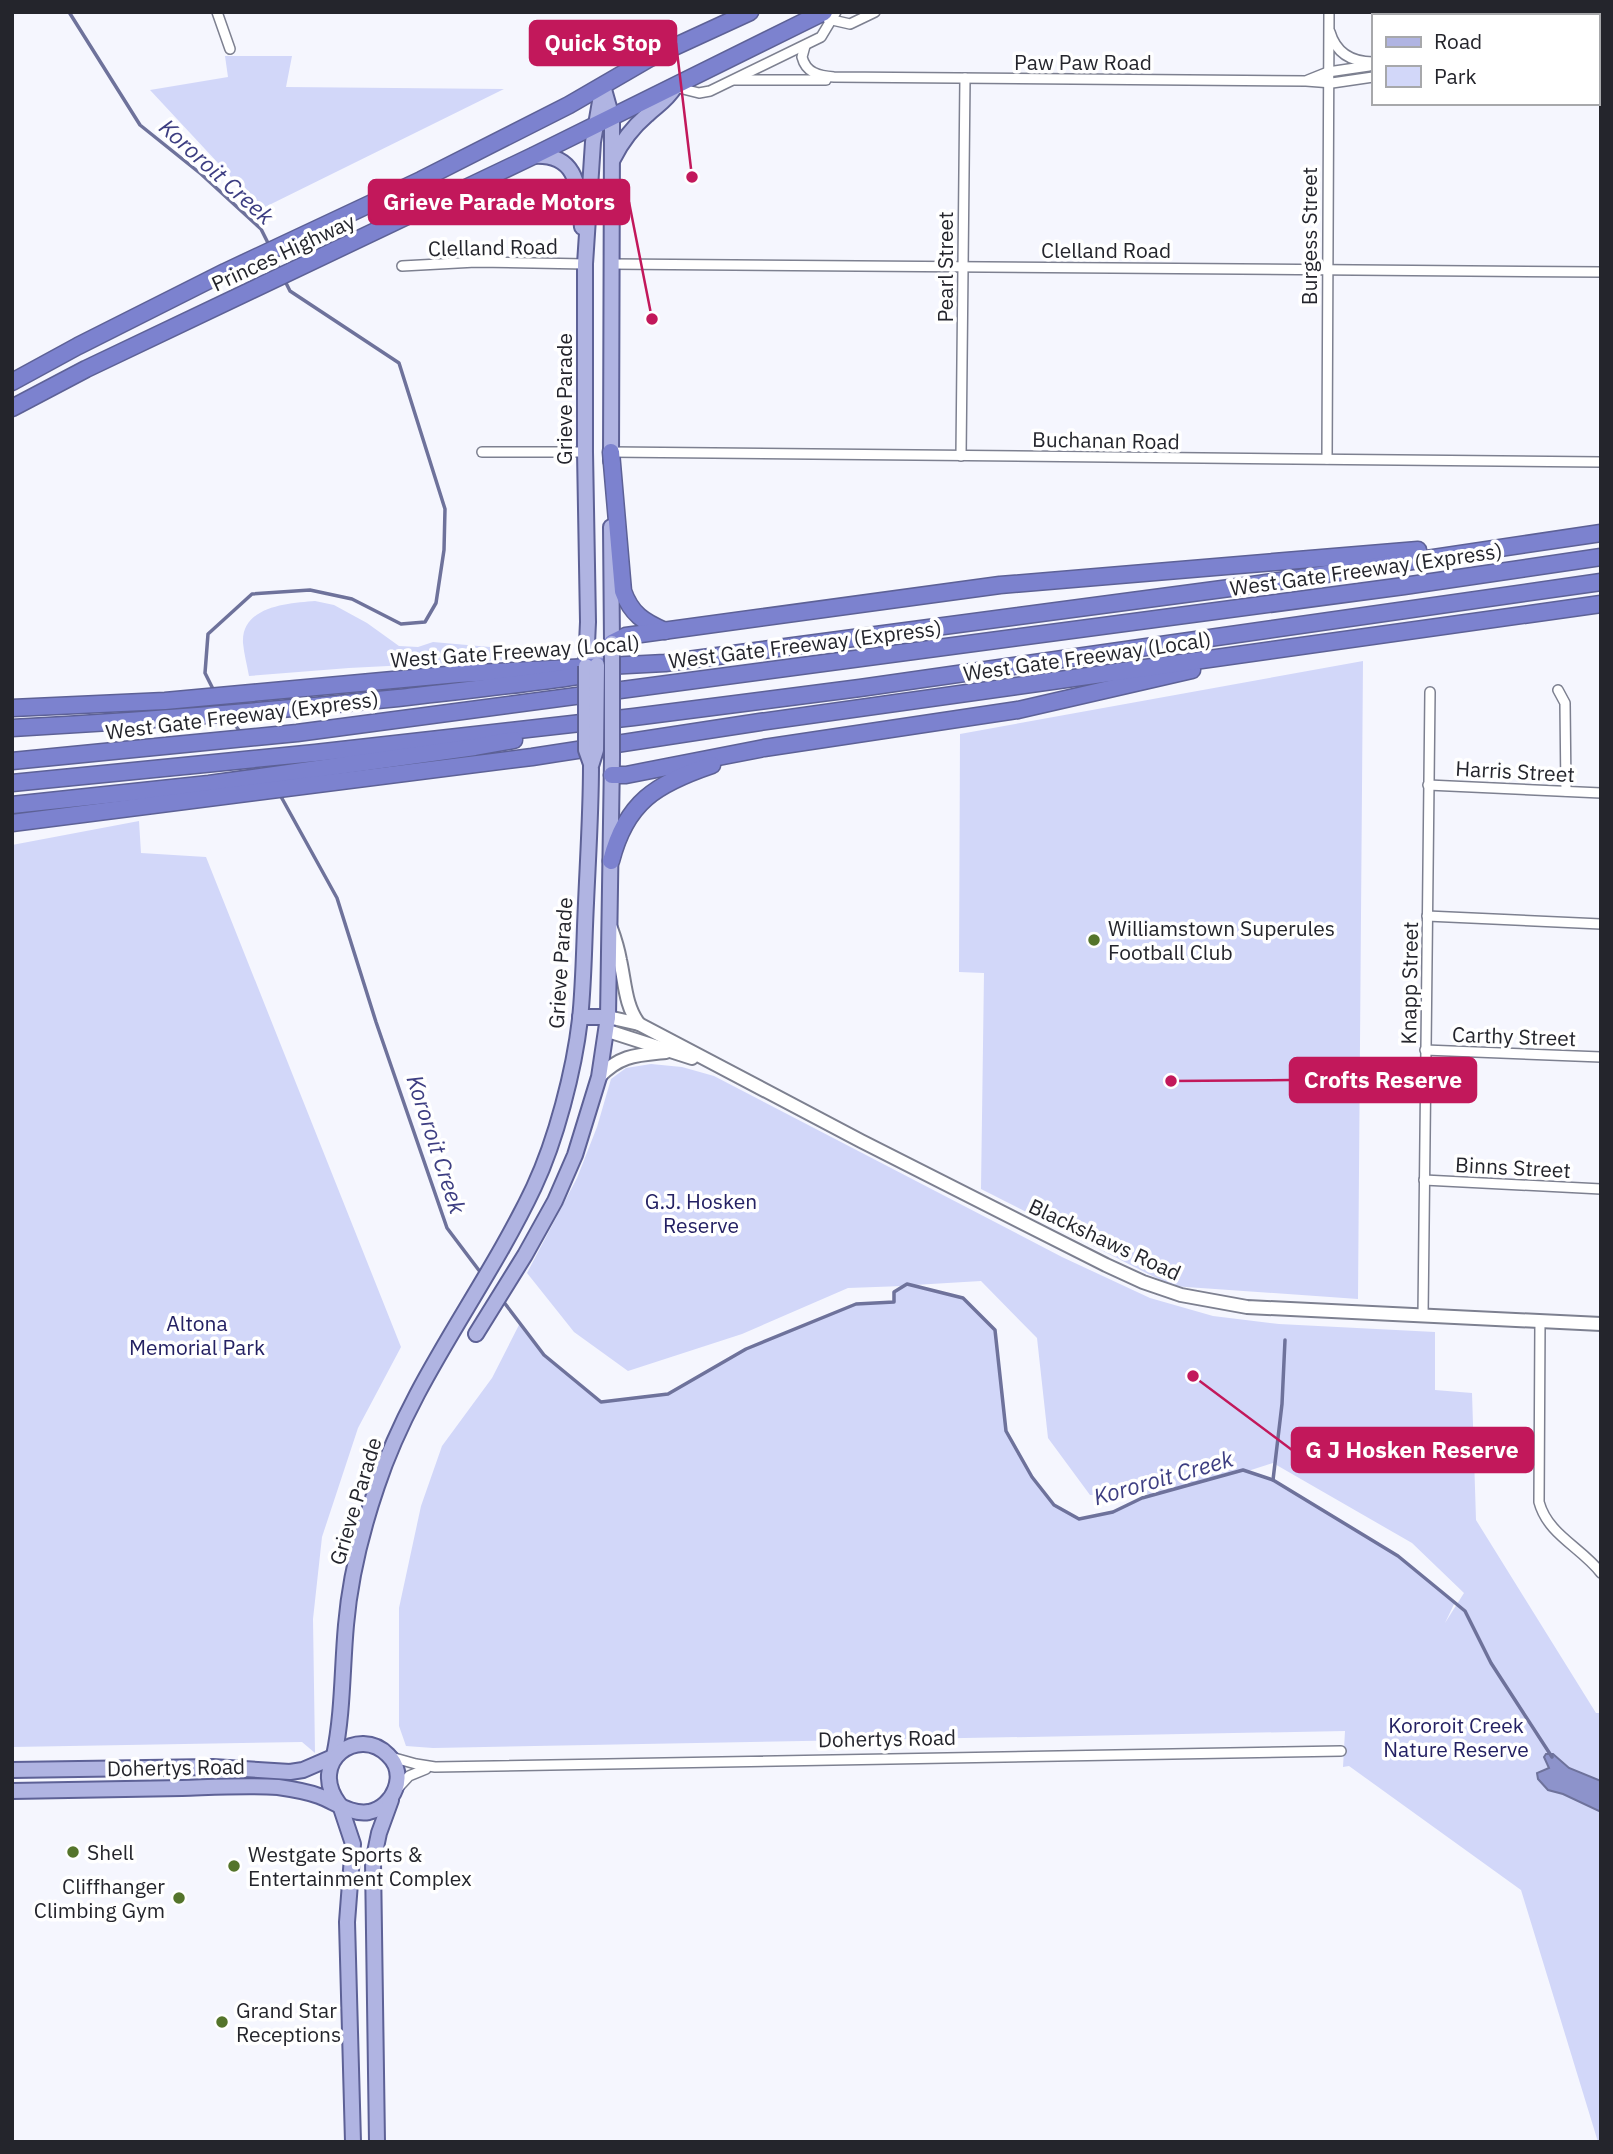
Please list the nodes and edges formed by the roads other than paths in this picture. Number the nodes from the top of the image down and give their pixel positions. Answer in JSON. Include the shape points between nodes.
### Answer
{"nodes":[{"id":1,"x":217,"y":12,"type":"edge"},
{"id":2,"x":750,"y":12,"type":"edge"},
{"id":3,"x":875,"y":12,"type":"edge"},
{"id":4,"x":826,"y":15,"type":"edge"},
{"id":5,"x":1329,"y":16,"type":"edge"},
{"id":6,"x":805,"y":46,"type":"junction"},
{"id":7,"x":230,"y":49,"type":"dead end"},
{"id":8,"x":1372,"y":64,"type":"edge"},
{"id":9,"x":1372,"y":64,"type":"edge"},
{"id":10,"x":1328,"y":72,"type":"junction"},
{"id":11,"x":859,"y":76,"type":"junction"},
{"id":12,"x":1372,"y":77,"type":"edge"},
{"id":13,"x":965,"y":78,"type":"junction"},
{"id":14,"x":733,"y":80,"type":"junction"},
{"id":15,"x":1306,"y":80,"type":"junction"},
{"id":16,"x":1328,"y":83,"type":"junction"},
{"id":17,"x":603,"y":86,"type":"junction"},
{"id":18,"x":675,"y":87,"type":"junction"},
{"id":19,"x":611,"y":118,"type":"junction"},
{"id":20,"x":596,"y":125,"type":"junction"},
{"id":21,"x":533,"y":156,"type":"junction"},
{"id":22,"x":612,"y":161,"type":"junction"},
{"id":23,"x":585,"y":264,"type":"junction"},
{"id":24,"x":611,"y":264,"type":"junction"},
{"id":25,"x":402,"y":266,"type":"dead end"},
{"id":26,"x":963,"y":267,"type":"junction"},
{"id":27,"x":1326,"y":269,"type":"junction"},
{"id":28,"x":1601,"y":272,"type":"edge"},
{"id":29,"x":12,"y":382,"type":"edge"},
{"id":30,"x":12,"y":408,"type":"edge"},
{"id":31,"x":482,"y":452,"type":"dead end"},
{"id":32,"x":585,"y":452,"type":"junction"},
{"id":33,"x":611,"y":452,"type":"junction"},
{"id":34,"x":961,"y":456,"type":"junction"},
{"id":35,"x":1326,"y":459,"type":"junction"},
{"id":36,"x":1601,"y":462,"type":"edge"},
{"id":37,"x":1601,"y":531,"type":"edge"},
{"id":38,"x":1601,"y":557,"type":"edge"},
{"id":39,"x":1601,"y":582,"type":"edge"},
{"id":40,"x":1601,"y":604,"type":"edge"},
{"id":41,"x":665,"y":631,"type":"junction"},
{"id":42,"x":612,"y":643,"type":"junction"},
{"id":43,"x":1245,"y":655,"type":"junction"},
{"id":44,"x":665,"y":663,"type":"junction"},
{"id":45,"x":592,"y":666,"type":"junction"},
{"id":46,"x":1558,"y":690,"type":"dead end"},
{"id":47,"x":1430,"y":692,"type":"dead end"},
{"id":48,"x":12,"y":708,"type":"edge"},
{"id":49,"x":12,"y":728,"type":"edge"},
{"id":50,"x":764,"y":748,"type":"junction"},
{"id":51,"x":12,"y":761,"type":"edge"},
{"id":52,"x":315,"y":761,"type":"junction"},
{"id":53,"x":591,"y":766,"type":"junction"},
{"id":54,"x":612,"y":767,"type":"junction"},
{"id":55,"x":12,"y":783,"type":"edge"},
{"id":56,"x":1428,"y":785,"type":"junction"},
{"id":57,"x":213,"y":790,"type":"junction"},
{"id":58,"x":1566,"y":791,"type":"junction"},
{"id":59,"x":1601,"y":793,"type":"edge"},
{"id":60,"x":12,"y":805,"type":"edge"},
{"id":61,"x":121,"y":808,"type":"junction"},
{"id":62,"x":12,"y":816,"type":"edge"},
{"id":63,"x":12,"y":823,"type":"edge"},
{"id":64,"x":611,"y":861,"type":"junction"},
{"id":65,"x":1427,"y":916,"type":"junction"},
{"id":66,"x":1601,"y":924,"type":"edge"},
{"id":67,"x":611,"y":927,"type":"junction"},
{"id":68,"x":580,"y":1017,"type":"junction"},
{"id":69,"x":608,"y":1024,"type":"junction"},
{"id":70,"x":639,"y":1024,"type":"junction"},
{"id":71,"x":1425,"y":1050,"type":"junction"},
{"id":72,"x":670,"y":1052,"type":"junction"},
{"id":73,"x":1601,"y":1057,"type":"edge"},
{"id":74,"x":713,"y":1064,"type":"junction"},
{"id":75,"x":599,"y":1077,"type":"junction"},
{"id":76,"x":1424,"y":1180,"type":"junction"},
{"id":77,"x":1601,"y":1188,"type":"edge"},
{"id":78,"x":1423,"y":1316,"type":"junction"},
{"id":79,"x":1540,"y":1321,"type":"junction"},
{"id":80,"x":1601,"y":1324,"type":"edge"},
{"id":81,"x":476,"y":1334,"type":"dead end"},
{"id":82,"x":1601,"y":1573,"type":"edge"},
{"id":83,"x":1341,"y":1751,"type":"dead end"},
{"id":84,"x":388,"y":1754,"type":"junction"},
{"id":85,"x":334,"y":1757,"type":"junction"},
{"id":86,"x":435,"y":1767,"type":"junction"},
{"id":87,"x":12,"y":1770,"type":"edge"},
{"id":88,"x":12,"y":1791,"type":"edge"},
{"id":89,"x":394,"y":1794,"type":"junction"},
{"id":90,"x":339,"y":1805,"type":"junction"},
{"id":91,"x":353,"y":2142,"type":"edge"},
{"id":92,"x":377,"y":2142,"type":"edge"}],
"edges":[{"from":1,"to":7,"type":"street"},
{"from":2,"to":17,"type":"highway","name":"Princes Highway","via":[[650,58]]},
{"from":3,"to":4,"type":"street","via":[[841,24]]},
{"from":4,"to":6,"type":"street","via":[[822,36]]},
{"from":4,"to":18,"type":"highway","name":"Princes Highway"},
{"from":5,"to":8,"type":"street","via":[[1333,40],[1343,54]]},
{"from":5,"to":10,"type":"street","name":"Burgess Street"},
{"from":6,"to":11,"type":"street","name":"Paw Paw Road","via":[[803,60],[814,73]]},
{"from":6,"to":14,"type":"street"},
{"from":9,"to":10,"type":"street","name":"Paw Paw Road"},
{"from":10,"to":15,"type":"street","name":"Paw Paw Road"},
{"from":10,"to":16,"type":"street","name":"Burgess Street"},
{"from":11,"to":13,"type":"street","name":"Paw Paw Road"},
{"from":11,"to":14,"type":"street","name":"Paw Paw Road"},
{"from":12,"to":16,"type":"street","name":"Paw Paw Road"},
{"from":13,"to":15,"type":"street","name":"Paw Paw Road"},
{"from":13,"to":26,"type":"street","name":"Pearl Street"},
{"from":14,"to":18,"type":"street","via":[[703,93]]},
{"from":15,"to":16,"type":"street","name":"Paw Paw Road"},
{"from":16,"to":27,"type":"street","name":"Burgess Street"},
{"from":17,"to":19,"type":"main road"},
{"from":17,"to":20,"type":"main road","name":"Grieve Parade"},
{"from":17,"to":29,"type":"highway","name":"Princes Highway"},
{"from":18,"to":19,"type":"highway","name":"Princes Highway"},
{"from":18,"to":22,"type":"main road","via":[[628,135]]},
{"from":19,"to":20,"type":"highway","name":"Princes Highway"},
{"from":19,"to":22,"type":"main road"},
{"from":20,"to":21,"type":"highway","name":"Princes Highway"},
{"from":20,"to":23,"type":"main road","name":"Grieve Parade"},
{"from":21,"to":23,"type":"main road","via":[[556,158],[572,173]]},
{"from":21,"to":30,"type":"highway","name":"Princes Highway"},
{"from":22,"to":24,"type":"main road"},
{"from":23,"to":24,"type":"main road"},
{"from":23,"to":25,"type":"street","name":"Clelland Road"},
{"from":23,"to":32,"type":"main road","name":"Grieve Parade"},
{"from":24,"to":26,"type":"street","name":"Clelland Road"},
{"from":24,"to":33,"type":"main road"},
{"from":26,"to":27,"type":"street","name":"Clelland Road"},
{"from":26,"to":34,"type":"street","name":"Pearl Street"},
{"from":27,"to":28,"type":"street","name":"Clelland Road"},
{"from":27,"to":35,"type":"street","name":"Burgess Street"},
{"from":31,"to":32,"type":"street"},
{"from":32,"to":33,"type":"main road"},
{"from":32,"to":45,"type":"main road","name":"Grieve Parade"},
{"from":33,"to":34,"type":"street","name":"Buchanan Road"},
{"from":33,"to":41,"type":"highway","via":[[623,592],[631,610]]},
{"from":33,"to":42,"type":"main road"},
{"from":34,"to":35,"type":"street","name":"Buchanan Road"},
{"from":35,"to":36,"type":"street","name":"Buchanan Road"},
{"from":37,"to":41,"type":"highway","via":[[1000,585]]},
{"from":37,"to":44,"type":"highway","name":"West Gate Freeway (Local)","via":[[1231,588]]},
{"from":38,"to":51,"type":"highway","name":"West Gate Freeway (Express)","via":[[297,733]]},
{"from":39,"to":52,"type":"highway","name":"West Gate Freeway (Express)"},
{"from":40,"to":43,"type":"highway","name":"West Gate Freeway (Local)"},
{"from":41,"to":42,"type":"highway","via":[[622,636]]},
{"from":42,"to":45,"type":"main road"},
{"from":42,"to":54,"type":"main road","bridge":true},
{"from":43,"to":50,"type":"highway","via":[[1018,710]]},
{"from":43,"to":57,"type":"highway","name":"West Gate Freeway (Local)","via":[[532,757],[322,784]]},
{"from":44,"to":48,"type":"highway","name":"West Gate Freeway (Local)","via":[[470,674],[165,701]]},
{"from":44,"to":49,"type":"highway","via":[[533,683],[282,710]]},
{"from":45,"to":53,"type":"main road","name":"Grieve Parade","bridge":true,"via":[[586,750]]},
{"from":46,"to":58,"type":"street","via":[[1565,703]]},
{"from":47,"to":56,"type":"street","name":"Knapp Street"},
{"from":50,"to":54,"type":"highway","via":[[626,775]]},
{"from":50,"to":64,"type":"highway","via":[[701,769],[641,801],[620,832]]},
{"from":52,"to":55,"type":"highway","name":"West Gate Freeway (Express)","via":[[212,764]]},
{"from":52,"to":57,"type":"highway"},
{"from":53,"to":54,"type":"main road","via":[[597,772]]},
{"from":53,"to":68,"type":"main road","name":"Grieve Parade"},
{"from":54,"to":64,"type":"main road"},
{"from":56,"to":58,"type":"street","name":"Harris Street"},
{"from":56,"to":65,"type":"street","name":"Knapp Street"},
{"from":57,"to":60,"type":"highway"},
{"from":57,"to":61,"type":"highway","name":"West Gate Freeway (Local)"},
{"from":58,"to":59,"type":"street","name":"Harris Street"},
{"from":61,"to":62,"type":"highway"},
{"from":61,"to":63,"type":"highway"},
{"from":64,"to":67,"type":"main road"},
{"from":65,"to":66,"type":"street"},
{"from":65,"to":71,"type":"street","name":"Knapp Street"},
{"from":67,"to":69,"type":"main road"},
{"from":67,"to":70,"type":"main road","via":[[627,998]]},
{"from":68,"to":69,"type":"main road"},
{"from":68,"to":85,"type":"main road","name":"Grieve Parade","via":[[568,1079],[535,1185],[405,1417],[377,1486],[351,1587]]},
{"from":69,"to":70,"type":"main road","name":"Blackshaws Road"},
{"from":69,"to":72,"type":"main road","name":"Blackshaws Road"},
{"from":69,"to":75,"type":"main road"},
{"from":70,"to":74,"type":"main road","name":"Blackshaws Road"},
{"from":71,"to":73,"type":"street","name":"Carthy Street"},
{"from":71,"to":76,"type":"street","name":"Knapp Street"},
{"from":72,"to":74,"type":"main road","name":"Blackshaws Road"},
{"from":72,"to":75,"type":"main road","via":[[624,1058]]},
{"from":74,"to":78,"type":"main road","name":"Blackshaws Road","via":[[1143,1282],[1181,1295],[1247,1307]]},
{"from":75,"to":81,"type":"main road","via":[[555,1202]]},
{"from":76,"to":77,"type":"street","name":"Binns Street"},
{"from":76,"to":78,"type":"street","name":"Knapp Street"},
{"from":78,"to":79,"type":"main road","name":"Blackshaws Road"},
{"from":79,"to":80,"type":"main road","name":"Blackshaws Road"},
{"from":79,"to":82,"type":"street","via":[[1539,1502],[1554,1531]]},
{"from":83,"to":86,"type":"street","name":"Dohertys Road"},
{"from":84,"to":85,"type":"main road","via":[[361,1744]]},
{"from":84,"to":86,"type":"street","name":"Dohertys Road"},
{"from":84,"to":89,"type":"main road","via":[[397,1776]]},
{"from":85,"to":87,"type":"main road","name":"Dohertys Road","via":[[289,1772],[213,1767]]},
{"from":85,"to":90,"type":"main road","via":[[328,1782]]},
{"from":86,"to":89,"type":"street","name":"Dohertys Road","via":[[409,1776]]},
{"from":88,"to":90,"type":"main road","name":"Dohertys Road","via":[[270,1787],[314,1794]]},
{"from":89,"to":90,"type":"main road","via":[[382,1807],[368,1812]]},
{"from":89,"to":92,"type":"main road","via":[[373,1862]]},
{"from":90,"to":91,"type":"main road","via":[[354,1844],[348,1922]]}]}
